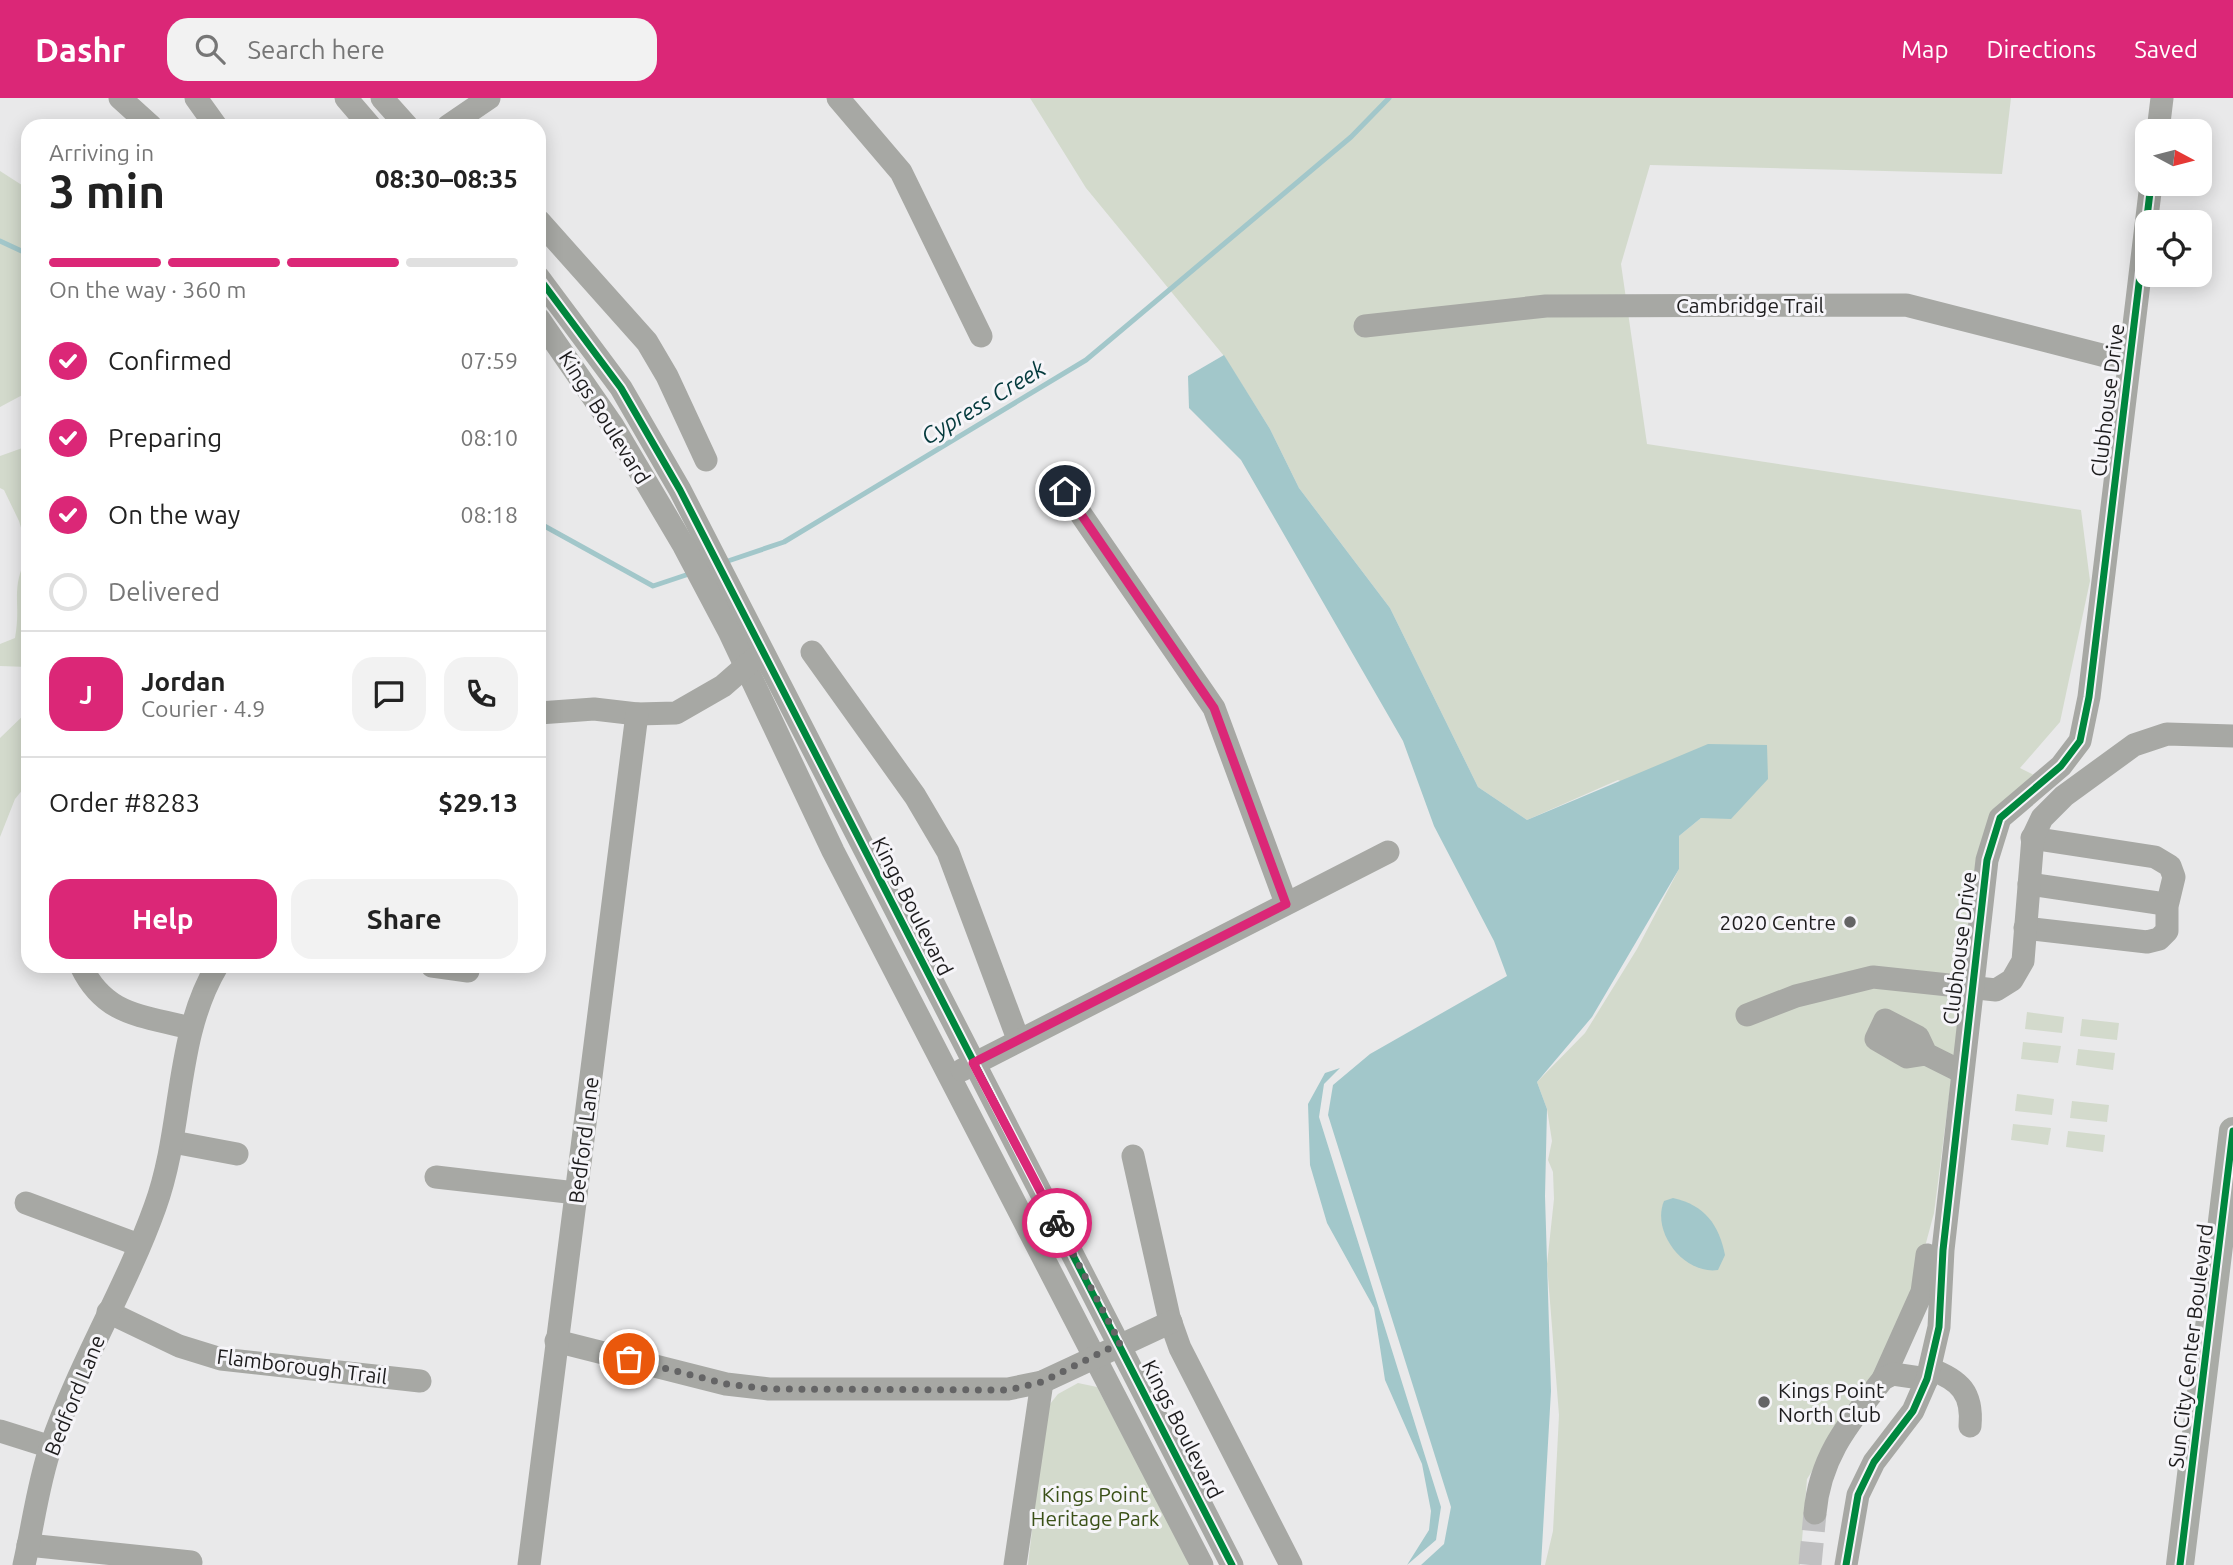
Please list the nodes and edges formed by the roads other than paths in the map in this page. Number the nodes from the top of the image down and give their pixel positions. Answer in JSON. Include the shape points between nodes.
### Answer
{"nodes":[{"id":1,"x":120,"y":98,"type":"edge"},
{"id":2,"x":197,"y":98,"type":"edge"},
{"id":3,"x":346,"y":98,"type":"edge"},
{"id":4,"x":383,"y":98,"type":"edge"},
{"id":5,"x":489,"y":98,"type":"edge"},
{"id":6,"x":838,"y":98,"type":"edge"},
{"id":7,"x":2162,"y":98,"type":"edge"},
{"id":8,"x":143,"y":119,"type":"edge"},
{"id":9,"x":211,"y":119,"type":"edge"},
{"id":10,"x":364,"y":119,"type":"edge"},
{"id":11,"x":401,"y":119,"type":"edge"},
{"id":12,"x":460,"y":119,"type":"edge"},
{"id":13,"x":2159,"y":119,"type":"edge"},
{"id":14,"x":2150,"y":196,"type":"edge"},
{"id":15,"x":546,"y":229,"type":"edge"},
{"id":16,"x":546,"y":287,"type":"edge"},
{"id":17,"x":1365,"y":326,"type":"dead end"},
{"id":18,"x":546,"y":329,"type":"edge"},
{"id":19,"x":981,"y":336,"type":"dead end"},
{"id":20,"x":2129,"y":362,"type":"junction"},
{"id":21,"x":706,"y":460,"type":"dead end"},
{"id":22,"x":1065,"y":491,"type":"dead end"},
{"id":23,"x":694,"y":542,"type":"junction"},
{"id":24,"x":737,"y":626,"type":"junction"},
{"id":25,"x":762,"y":652,"type":"junction"},
{"id":26,"x":812,"y":652,"type":"dead end"},
{"id":27,"x":745,"y":667,"type":"junction"},
{"id":28,"x":546,"y":712,"type":"edge"},
{"id":29,"x":637,"y":714,"type":"junction"},
{"id":30,"x":2233,"y":736,"type":"edge"},
{"id":31,"x":2032,"y":838,"type":"junction"},
{"id":32,"x":1388,"y":852,"type":"dead end"},
{"id":33,"x":2029,"y":884,"type":"junction"},
{"id":34,"x":2167,"y":902,"type":"junction"},
{"id":35,"x":1286,"y":904,"type":"junction"},
{"id":36,"x":2025,"y":928,"type":"junction"},
{"id":37,"x":84,"y":973,"type":"edge"},
{"id":38,"x":213,"y":973,"type":"edge"},
{"id":39,"x":1972,"y":988,"type":"junction"},
{"id":40,"x":1747,"y":1015,"type":"dead end"},
{"id":41,"x":191,"y":1028,"type":"junction"},
{"id":42,"x":1018,"y":1039,"type":"junction"},
{"id":43,"x":1926,"y":1054,"type":"dead end"},
{"id":44,"x":973,"y":1063,"type":"junction"},
{"id":45,"x":1962,"y":1072,"type":"junction"},
{"id":46,"x":950,"y":1077,"type":"junction"},
{"id":47,"x":2233,"y":1131,"type":"edge"},
{"id":48,"x":173,"y":1142,"type":"junction"},
{"id":49,"x":237,"y":1154,"type":"dead end"},
{"id":50,"x":1133,"y":1156,"type":"dead end"},
{"id":51,"x":436,"y":1177,"type":"dead end"},
{"id":52,"x":576,"y":1193,"type":"junction"},
{"id":53,"x":26,"y":1203,"type":"dead end"},
{"id":54,"x":139,"y":1245,"type":"junction"},
{"id":55,"x":1927,"y":1255,"type":"dead end"},
{"id":56,"x":108,"y":1312,"type":"junction"},
{"id":57,"x":1171,"y":1322,"type":"junction"},
{"id":58,"x":556,"y":1341,"type":"junction"},
{"id":59,"x":1120,"y":1343,"type":"junction"},
{"id":60,"x":1096,"y":1356,"type":"junction"},
{"id":61,"x":1928,"y":1374,"type":"junction"},
{"id":62,"x":1883,"y":1379,"type":"junction"},
{"id":63,"x":420,"y":1381,"type":"dead end"},
{"id":64,"x":1042,"y":1382,"type":"junction"},
{"id":65,"x":1970,"y":1426,"type":"dead end"},
{"id":66,"x":0,"y":1431,"type":"edge"},
{"id":67,"x":51,"y":1447,"type":"junction"},
{"id":68,"x":1815,"y":1513,"type":"tunnel mouth"},
{"id":69,"x":26,"y":1555,"type":"edge"},
{"id":70,"x":191,"y":1562,"type":"dead end"},
{"id":71,"x":529,"y":1565,"type":"edge"},
{"id":72,"x":1015,"y":1565,"type":"edge"},
{"id":73,"x":1202,"y":1565,"type":"edge"},
{"id":74,"x":1233,"y":1565,"type":"edge"},
{"id":75,"x":1291,"y":1565,"type":"edge"},
{"id":76,"x":1846,"y":1565,"type":"edge"},
{"id":77,"x":2180,"y":1565,"type":"edge"}],
"edges":[{"from":1,"to":8,"type":"street"},
{"from":2,"to":9,"type":"street"},
{"from":3,"to":10,"type":"street"},
{"from":4,"to":11,"type":"street"},
{"from":5,"to":12,"type":"street"},
{"from":6,"to":19,"type":"street","via":[[901,172]]},
{"from":7,"to":13,"type":"street"},
{"from":14,"to":20,"type":"street","name":"Clubhouse Drive"},
{"from":15,"to":21,"type":"street","via":[[647,342]]},
{"from":16,"to":23,"type":"street","name":"Kings Boulevard","via":[[621,387]]},
{"from":17,"to":20,"type":"street","name":"Cambridge Trail","via":[[1546,306],[1906,305]]},
{"from":18,"to":23,"type":"street","name":"Kings Boulevard"},
{"from":20,"to":39,"type":"street","name":"Clubhouse Drive","via":[[2080,741],[2061,765],[2000,818],[1987,860]]},
{"from":22,"to":35,"type":"street","via":[[1214,708]]},
{"from":23,"to":24,"type":"street","name":"Kings Boulevard"},
{"from":24,"to":25,"type":"street","name":"Kings Boulevard"},
{"from":24,"to":27,"type":"street","name":"Kings Boulevard"},
{"from":25,"to":27,"type":"street"},
{"from":25,"to":44,"type":"street","name":"Kings Boulevard"},
{"from":26,"to":42,"type":"street","via":[[915,796],[948,852]]},
{"from":27,"to":29,"type":"street","via":[[704,700],[676,713]]},
{"from":27,"to":46,"type":"street","name":"Kings Boulevard","via":[[833,851]]},
{"from":28,"to":29,"type":"street","via":[[594,709]]},
{"from":29,"to":52,"type":"street","name":"Bedford Lane"},
{"from":30,"to":31,"type":"street","via":[[2167,734],[2134,745],[2064,796],[2042,818]]},
{"from":31,"to":33,"type":"street"},
{"from":31,"to":34,"type":"street","via":[[2155,856],[2170,866],[2174,877]]},
{"from":32,"to":35,"type":"street"},
{"from":33,"to":34,"type":"street"},
{"from":33,"to":36,"type":"street"},
{"from":34,"to":36,"type":"street","via":[[2167,931],[2147,942]]},
{"from":35,"to":42,"type":"street"},
{"from":36,"to":39,"type":"street","via":[[2023,961],[2012,980],[1996,990]]},
{"from":37,"to":41,"type":"street","via":[[92,989],[117,1009]]},
{"from":38,"to":41,"type":"street","name":"Bedford Lane"},
{"from":39,"to":40,"type":"street","via":[[1873,977],[1796,996]]},
{"from":39,"to":45,"type":"street","name":"Clubhouse Drive"},
{"from":41,"to":48,"type":"street","name":"Bedford Lane"},
{"from":42,"to":44,"type":"street"},
{"from":43,"to":45,"type":"street"},
{"from":44,"to":46,"type":"street"},
{"from":44,"to":59,"type":"street","name":"Kings Boulevard"},
{"from":45,"to":61,"type":"street","name":"Clubhouse Drive","via":[[1939,1327]]},
{"from":46,"to":60,"type":"street","name":"Kings Boulevard"},
{"from":47,"to":77,"type":"main road","name":"Sun City Center Boulevard"},
{"from":48,"to":49,"type":"street"},
{"from":48,"to":54,"type":"street","name":"Bedford Lane","via":[[156,1206]]},
{"from":50,"to":57,"type":"street"},
{"from":51,"to":52,"type":"street"},
{"from":52,"to":58,"type":"street","name":"Bedford Lane"},
{"from":53,"to":54,"type":"street"},
{"from":54,"to":56,"type":"street","name":"Bedford Lane"},
{"from":55,"to":62,"type":"street","via":[[1922,1292]]},
{"from":56,"to":63,"type":"street","name":"Flamborough Trail","via":[[179,1346],[221,1359]]},
{"from":56,"to":67,"type":"street","name":"Bedford Lane"},
{"from":57,"to":59,"type":"street"},
{"from":57,"to":75,"type":"street"},
{"from":58,"to":64,"type":"street","via":[[726,1384],[769,1389],[1008,1390]]},
{"from":58,"to":71,"type":"street","name":"Bedford Lane"},
{"from":59,"to":60,"type":"street"},
{"from":59,"to":74,"type":"street","name":"Kings Boulevard"},
{"from":60,"to":64,"type":"street"},
{"from":60,"to":73,"type":"street","name":"Kings Boulevard"},
{"from":61,"to":62,"type":"street","via":[[1893,1374]]},
{"from":61,"to":65,"type":"street","via":[[1944,1374],[1962,1387],[1972,1405]]},
{"from":61,"to":76,"type":"street","name":"Clubhouse Drive","via":[[1913,1412],[1874,1462],[1858,1495]]},
{"from":62,"to":68,"type":"street","via":[[1829,1454],[1821,1472]]},
{"from":64,"to":72,"type":"street"},
{"from":66,"to":67,"type":"street"},
{"from":67,"to":69,"type":"street","name":"Bedford Lane"},
{"from":69,"to":70,"type":"street"}]}
